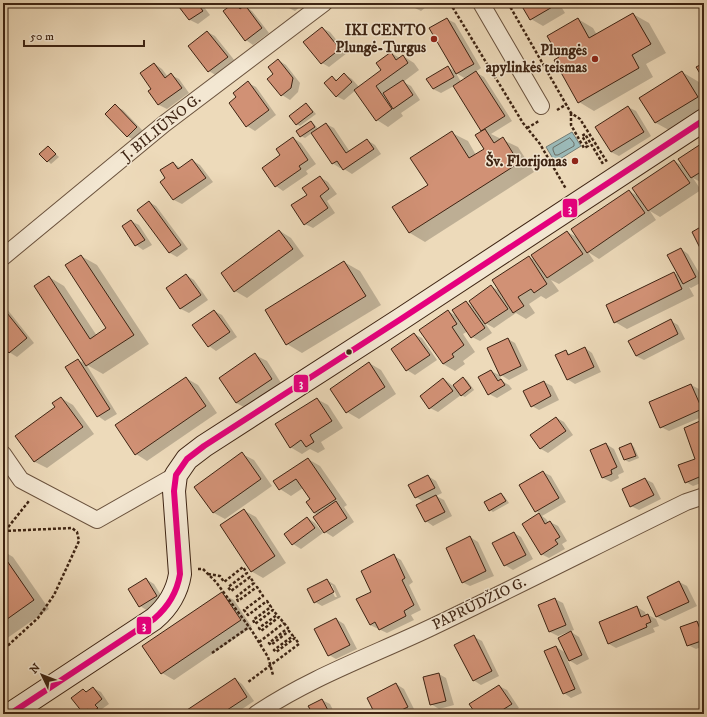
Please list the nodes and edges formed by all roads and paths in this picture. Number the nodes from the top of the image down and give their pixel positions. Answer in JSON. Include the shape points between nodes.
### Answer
{"nodes":[{"id":1,"x":324,"y":3,"type":"edge"},
{"id":2,"x":450,"y":3,"type":"edge"},
{"id":3,"x":481,"y":3,"type":"edge"},
{"id":4,"x":508,"y":3,"type":"edge"},
{"id":5,"x":541,"y":106,"type":"dead end"},
{"id":6,"x":571,"y":113,"type":"junction"},
{"id":7,"x":704,"y":120,"type":"edge"},
{"id":8,"x":608,"y":164,"type":"dead end"},
{"id":9,"x":604,"y":166,"type":"dead end"},
{"id":10,"x":567,"y":190,"type":"dead end"},
{"id":11,"x":3,"y":257,"type":"edge"},
{"id":12,"x":3,"y":454,"type":"edge"},
{"id":13,"x":176,"y":475,"type":"junction"},
{"id":14,"x":38,"y":489,"type":"junction"},
{"id":15,"x":704,"y":496,"type":"edge"},
{"id":16,"x":4,"y":531,"type":"edge"},
{"id":17,"x":208,"y":574,"type":"dead end"},
{"id":18,"x":216,"y":582,"type":"dead end"},
{"id":19,"x":244,"y":610,"type":"junction"},
{"id":20,"x":240,"y":613,"type":"junction"},
{"id":21,"x":284,"y":623,"type":"junction"},
{"id":22,"x":249,"y":627,"type":"junction"},
{"id":23,"x":259,"y":642,"type":"junction"},
{"id":24,"x":3,"y":650,"type":"edge"},
{"id":25,"x":212,"y":653,"type":"dead end"},
{"id":26,"x":270,"y":666,"type":"junction"},
{"id":27,"x":273,"y":675,"type":"dead end"},
{"id":28,"x":248,"y":682,"type":"dead end"},
{"id":29,"x":10,"y":714,"type":"edge"},
{"id":30,"x":256,"y":714,"type":"edge"}],
"edges":[{"from":1,"to":11,"type":"street","name":"J. BILIŪNO G.","via":[[164,124]]},
{"from":2,"to":10,"type":"path","via":[[523,124],[540,144]]},
{"from":3,"to":5,"type":"street"},
{"from":4,"to":6,"type":"path"},
{"from":6,"to":8,"type":"path","via":[[580,119]]},
{"from":6,"to":9,"type":"path","via":[[571,125],[584,148],[588,146],[582,136],[585,134]]},
{"from":7,"to":13,"type":"main road","via":[[204,446],[187,459]]},
{"from":12,"to":14,"type":"street","via":[[21,480]]},
{"from":13,"to":14,"type":"street","via":[[97,520]]},
{"from":13,"to":29,"type":"main road","via":[[174,490],[180,574],[172,599],[154,619]]},
{"from":14,"to":16,"type":"path"},
{"from":15,"to":30,"type":"street","name":"PAPRŪDŽIO G.","via":[[686,502],[344,667]]},
{"from":16,"to":24,"type":"path","via":[[72,528],[79,541],[54,595],[38,618]]},
{"from":17,"to":19,"type":"path","via":[[220,576],[224,582],[243,567],[247,573],[228,587],[231,591],[250,577],[254,583],[236,597],[238,601],[257,587],[263,596]]},
{"from":18,"to":20,"type":"path"},
{"from":19,"to":20,"type":"path"},
{"from":19,"to":21,"type":"path","via":[[248,615],[267,601],[271,607],[253,620],[255,624],[273,610],[277,615],[259,628],[261,631],[279,617]]},
{"from":20,"to":22,"type":"path"},
{"from":21,"to":23,"type":"path"},
{"from":21,"to":26,"type":"path","via":[[288,628],[269,643],[271,645],[289,631],[293,636],[274,650],[276,652],[295,638],[299,644]]},
{"from":22,"to":23,"type":"path"},
{"from":22,"to":25,"type":"path"},
{"from":23,"to":26,"type":"path"},
{"from":26,"to":27,"type":"path"},
{"from":26,"to":28,"type":"path"}]}
